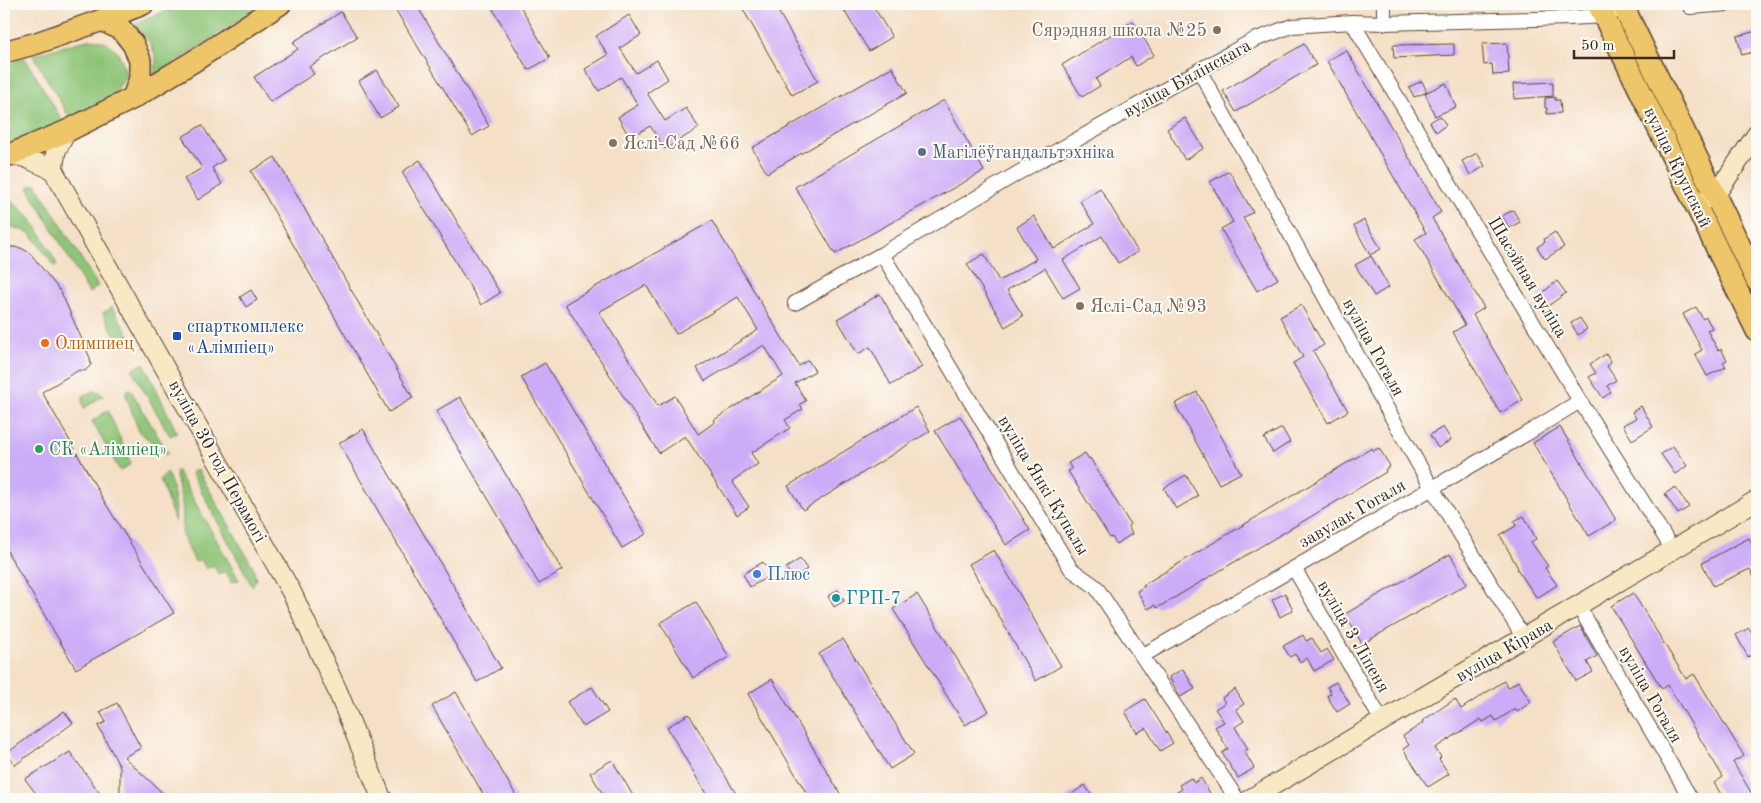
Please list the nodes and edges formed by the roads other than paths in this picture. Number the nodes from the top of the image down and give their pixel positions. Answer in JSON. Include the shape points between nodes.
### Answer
{"nodes":[{"id":1,"x":143,"y":4,"type":"edge"},
{"id":2,"x":280,"y":4,"type":"edge"},
{"id":3,"x":1384,"y":4,"type":"edge"},
{"id":4,"x":1728,"y":4,"type":"edge"},
{"id":5,"x":1623,"y":6,"type":"edge"},
{"id":6,"x":1690,"y":7,"type":"dead end"},
{"id":7,"x":1601,"y":10,"type":"edge"},
{"id":8,"x":102,"y":20,"type":"junction"},
{"id":9,"x":1352,"y":22,"type":"junction"},
{"id":10,"x":1384,"y":23,"type":"junction"},
{"id":11,"x":4,"y":52,"type":"edge"},
{"id":12,"x":1199,"y":70,"type":"junction"},
{"id":13,"x":133,"y":98,"type":"junction"},
{"id":14,"x":67,"y":131,"type":"junction"},
{"id":15,"x":1757,"y":134,"type":"edge"},
{"id":16,"x":7,"y":156,"type":"edge"},
{"id":17,"x":53,"y":170,"type":"junction"},
{"id":18,"x":1716,"y":194,"type":"junction"},
{"id":19,"x":1696,"y":204,"type":"junction"},
{"id":20,"x":882,"y":254,"type":"junction"},
{"id":21,"x":1757,"y":281,"type":"edge"},
{"id":22,"x":795,"y":303,"type":"dead end"},
{"id":23,"x":1757,"y":331,"type":"edge"},
{"id":24,"x":1580,"y":401,"type":"junction"},
{"id":25,"x":1432,"y":488,"type":"junction"},
{"id":26,"x":1757,"y":500,"type":"edge"},
{"id":27,"x":1673,"y":550,"type":"junction"},
{"id":28,"x":1294,"y":568,"type":"junction"},
{"id":29,"x":1579,"y":607,"type":"junction"},
{"id":30,"x":1524,"y":638,"type":"junction"},
{"id":31,"x":1142,"y":656,"type":"junction"},
{"id":32,"x":1382,"y":721,"type":"junction"},
{"id":33,"x":382,"y":799,"type":"edge"},
{"id":34,"x":1237,"y":799,"type":"edge"},
{"id":35,"x":1250,"y":799,"type":"edge"},
{"id":36,"x":1691,"y":799,"type":"edge"}],
"edges":[{"from":1,"to":8,"type":"main road"},
{"from":2,"to":13,"type":"main road"},
{"from":3,"to":10,"type":"street"},
{"from":4,"to":6,"type":"street"},
{"from":5,"to":7,"type":"street","name":"вуліца Бялінскага"},
{"from":5,"to":18,"type":"main road","name":"вуліца Крупскай"},
{"from":7,"to":10,"type":"street","name":"вуліца Бялінскага"},
{"from":7,"to":19,"type":"main road","name":"вуліца Крупскай"},
{"from":8,"to":11,"type":"main road"},
{"from":8,"to":13,"type":"main road","via":[[122,30],[140,60],[140,78]]},
{"from":9,"to":10,"type":"street","name":"вуліца Бялінскага"},
{"from":9,"to":12,"type":"street","name":"вуліца Бялінскага","via":[[1292,26],[1254,40]]},
{"from":9,"to":24,"type":"street","name":"Шасэйная вуліца"},
{"from":12,"to":20,"type":"street","name":"вуліца Бялінскага"},
{"from":12,"to":25,"type":"street","name":"вуліца Гогаля"},
{"from":13,"to":14,"type":"main road"},
{"from":14,"to":16,"type":"main road"},
{"from":14,"to":17,"type":"street","via":[[56,151]]},
{"from":15,"to":18,"type":"street"},
{"from":16,"to":17,"type":"street","via":[[24,157]]},
{"from":17,"to":33,"type":"street","name":"вуліца 30 год Перамогі","via":[[292,593],[335,684]]},
{"from":18,"to":19,"type":"street"},
{"from":18,"to":21,"type":"main road","name":"вуліца Крупскай"},
{"from":19,"to":23,"type":"main road","name":"вуліца Крупскай"},
{"from":20,"to":22,"type":"street","name":"вуліца Бялінскага"},
{"from":20,"to":31,"type":"street","name":"вуліца Янкі Купалы","via":[[1071,569],[1096,586]]},
{"from":24,"to":25,"type":"street","name":"завулак Гогаля"},
{"from":24,"to":27,"type":"street","name":"Шасэйная вуліца"},
{"from":25,"to":28,"type":"street","name":"завулак Гогаля"},
{"from":25,"to":30,"type":"street","name":"вуліца Гогаля"},
{"from":26,"to":27,"type":"street","name":"вуліца Кірава"},
{"from":27,"to":29,"type":"street","name":"вуліца Кірава"},
{"from":28,"to":31,"type":"street","name":"завулак Гогаля"},
{"from":28,"to":32,"type":"street","name":"вуліца 3 Ліпеня"},
{"from":29,"to":30,"type":"street","name":"вуліца Кірава"},
{"from":29,"to":36,"type":"street","name":"вуліца Гогаля"},
{"from":30,"to":32,"type":"street","name":"вуліца Кірава"},
{"from":31,"to":34,"type":"street","name":"вуліца Янкі Купалы"},
{"from":32,"to":35,"type":"street","name":"вуліца Кірава"}]}
